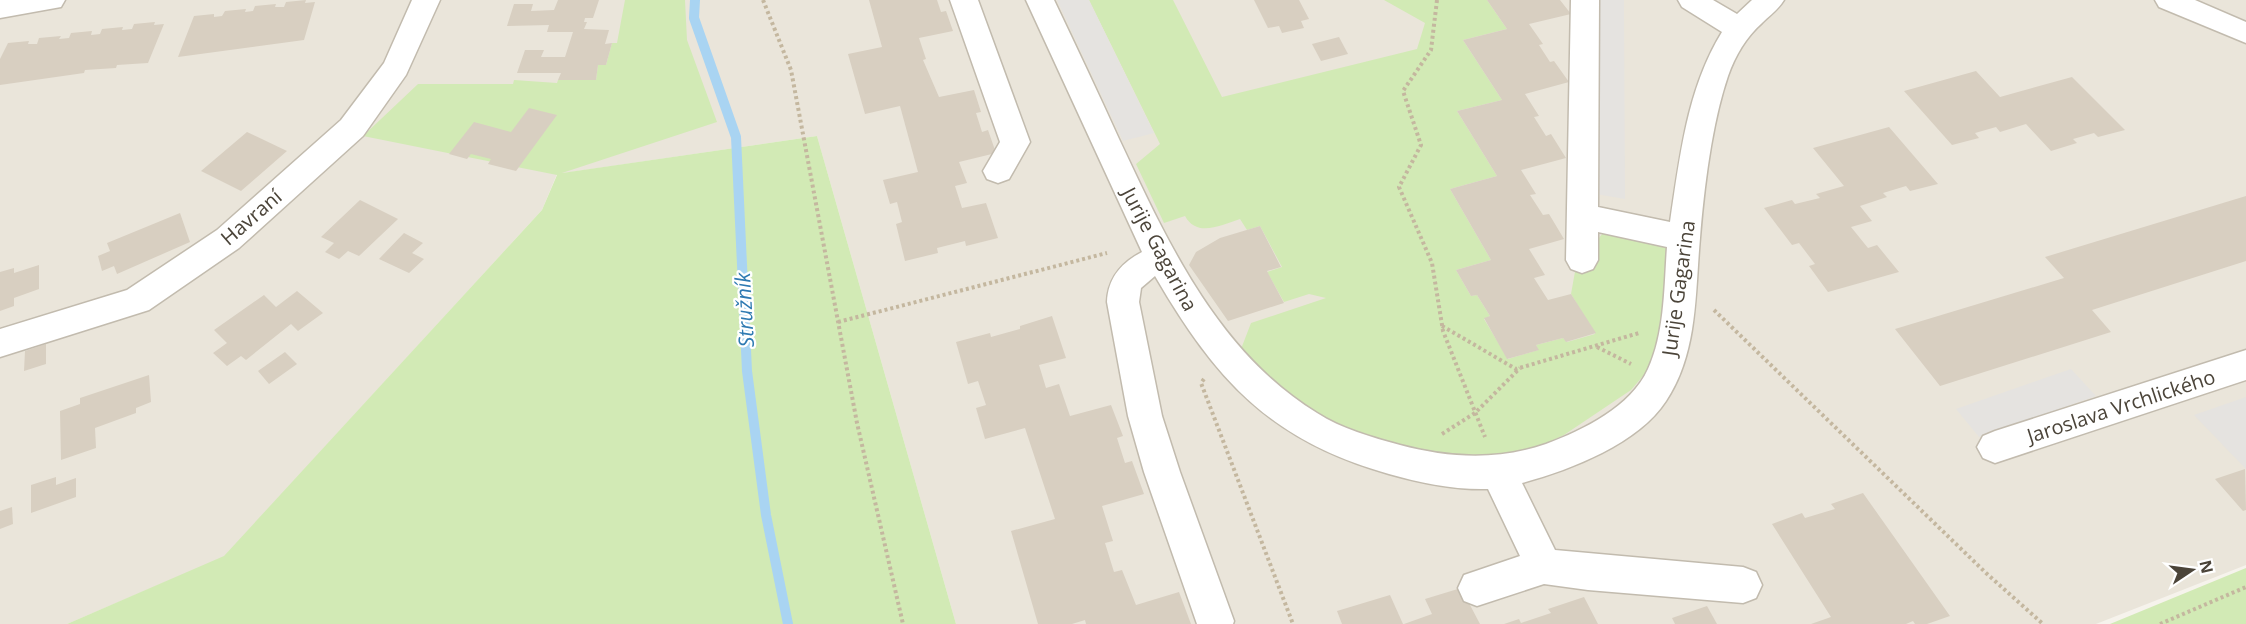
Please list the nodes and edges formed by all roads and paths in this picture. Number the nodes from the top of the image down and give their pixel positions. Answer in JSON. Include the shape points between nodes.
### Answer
{"nodes":[{"id":1,"x":51,"y":0,"type":"edge"},
{"id":2,"x":426,"y":0,"type":"edge"},
{"id":3,"x":763,"y":0,"type":"edge"},
{"id":4,"x":964,"y":0,"type":"edge"},
{"id":5,"x":1040,"y":0,"type":"edge"},
{"id":6,"x":1437,"y":0,"type":"edge"},
{"id":7,"x":1585,"y":0,"type":"edge"},
{"id":8,"x":1692,"y":0,"type":"edge"},
{"id":9,"x":1770,"y":0,"type":"edge"},
{"id":10,"x":2169,"y":0,"type":"edge"},
{"id":11,"x":0,"y":8,"type":"edge"},
{"id":12,"x":1738,"y":28,"type":"junction"},
{"id":13,"x":2246,"y":33,"type":"edge"},
{"id":14,"x":998,"y":171,"type":"dead end"},
{"id":15,"x":1582,"y":216,"type":"junction"},
{"id":16,"x":1684,"y":238,"type":"junction"},
{"id":17,"x":1155,"y":250,"type":"junction"},
{"id":18,"x":1582,"y":260,"type":"dead end"},
{"id":19,"x":1714,"y":308,"type":"dead end"},
{"id":20,"x":838,"y":322,"type":"junction"},
{"id":21,"x":1677,"y":322,"type":"junction"},
{"id":22,"x":1442,"y":326,"type":"junction"},
{"id":23,"x":0,"y":343,"type":"edge"},
{"id":24,"x":1222,"y":352,"type":"junction"},
{"id":25,"x":2246,"y":365,"type":"edge"},
{"id":26,"x":1521,"y":368,"type":"junction"},
{"id":27,"x":1475,"y":413,"type":"junction"},
{"id":28,"x":1995,"y":447,"type":"dead end"},
{"id":29,"x":1397,"y":462,"type":"junction"},
{"id":30,"x":1499,"y":474,"type":"junction"},
{"id":31,"x":1545,"y":566,"type":"junction"},
{"id":32,"x":1743,"y":585,"type":"dead end"},
{"id":33,"x":2246,"y":587,"type":"edge"},
{"id":34,"x":1477,"y":588,"type":"dead end"},
{"id":35,"x":1215,"y":621,"type":"dead end"},
{"id":36,"x":903,"y":624,"type":"edge"},
{"id":37,"x":1293,"y":624,"type":"edge"},
{"id":38,"x":2043,"y":624,"type":"edge"},
{"id":39,"x":2160,"y":624,"type":"edge"}],
"edges":[{"from":1,"to":11,"type":"street"},
{"from":2,"to":23,"type":"street","name":"Havraní","via":[[396,68],[352,128],[228,239],[137,300]]},
{"from":3,"to":20,"type":"path","via":[[791,70]]},
{"from":4,"to":14,"type":"street","via":[[1015,142]]},
{"from":5,"to":17,"type":"street","name":"Jurije Gagarina"},
{"from":6,"to":22,"type":"path","via":[[1431,50],[1403,91],[1421,146],[1399,188],[1432,263]]},
{"from":7,"to":15,"type":"street"},
{"from":8,"to":12,"type":"street"},
{"from":9,"to":12,"type":"street","name":"Jurije Gagarina"},
{"from":10,"to":13,"type":"street"},
{"from":12,"to":16,"type":"street","name":"Jurije Gagarina","via":[[1708,90]]},
{"from":15,"to":16,"type":"street"},
{"from":15,"to":18,"type":"street"},
{"from":16,"to":21,"type":"street","name":"Jurije Gagarina"},
{"from":17,"to":20,"type":"path"},
{"from":17,"to":24,"type":"street","name":"Jurije Gagarina","via":[[1187,305]]},
{"from":17,"to":35,"type":"street","via":[[1131,276],[1123,302],[1145,416]]},
{"from":19,"to":38,"type":"path","via":[[1744,342]]},
{"from":20,"to":36,"type":"path","via":[[856,423]]},
{"from":21,"to":26,"type":"path"},
{"from":21,"to":30,"type":"street","name":"Jurije Gagarina","via":[[1662,380],[1644,403],[1578,448]]},
{"from":22,"to":26,"type":"path","via":[[1516,369]]},
{"from":22,"to":27,"type":"path"},
{"from":24,"to":29,"type":"street","name":"Jurije Gagarina","via":[[1293,418],[1340,443]]},
{"from":24,"to":37,"type":"path","via":[[1201,382]]},
{"from":25,"to":28,"type":"street","name":"Jaroslava Vrchlického"},
{"from":26,"to":27,"type":"path"},
{"from":27,"to":29,"type":"path"},
{"from":27,"to":30,"type":"path"},
{"from":29,"to":30,"type":"street","name":"Jurije Gagarina","via":[[1473,475]]},
{"from":30,"to":31,"type":"street"},
{"from":31,"to":32,"type":"street"},
{"from":31,"to":34,"type":"street"},
{"from":33,"to":39,"type":"path"}]}
